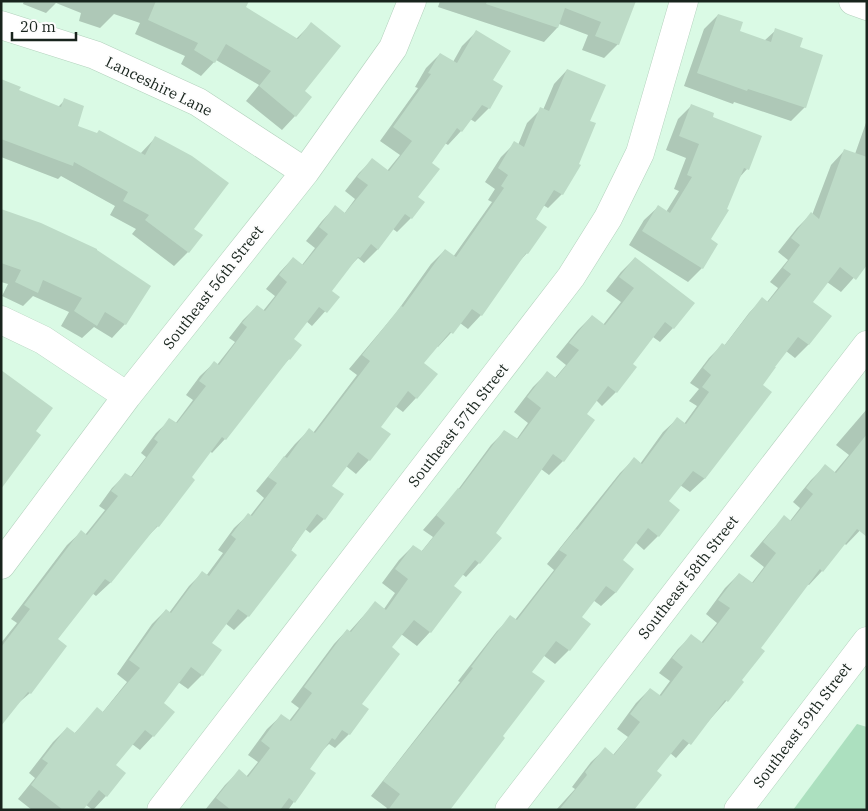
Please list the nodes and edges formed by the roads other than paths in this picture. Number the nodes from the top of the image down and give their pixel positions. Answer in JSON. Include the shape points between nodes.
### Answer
{"nodes":[{"id":1,"x":412,"y":1,"type":"edge"},
{"id":2,"x":684,"y":1,"type":"edge"},
{"id":3,"x":853,"y":1,"type":"edge"},
{"id":4,"x":867,"y":6,"type":"edge"},
{"id":5,"x":1,"y":26,"type":"edge"},
{"id":6,"x":304,"y":172,"type":"junction"},
{"id":7,"x":1,"y":320,"type":"edge"},
{"id":8,"x":867,"y":345,"type":"edge"},
{"id":9,"x":127,"y":396,"type":"junction"},
{"id":10,"x":1,"y":565,"type":"edge"},
{"id":11,"x":867,"y":641,"type":"edge"},
{"id":12,"x":161,"y":810,"type":"edge"},
{"id":13,"x":509,"y":810,"type":"edge"},
{"id":14,"x":738,"y":810,"type":"edge"}],
"edges":[{"from":1,"to":6,"type":"street","name":"Southeast 56th Street","via":[[393,48]]},
{"from":2,"to":12,"type":"street","name":"Southeast 57th Street","via":[[640,153],[608,218],[572,277]]},
{"from":3,"to":4,"type":"street"},
{"from":5,"to":6,"type":"street","name":"Lanceshire Lane","via":[[94,55],[198,102]]},
{"from":6,"to":9,"type":"street","name":"Southeast 56th Street"},
{"from":7,"to":9,"type":"street","via":[[43,340]]},
{"from":8,"to":13,"type":"street","name":"Southeast 58th Street"},
{"from":9,"to":10,"type":"street","name":"Southeast 56th Street"},
{"from":11,"to":14,"type":"street","name":"Southeast 59th Street"}]}
